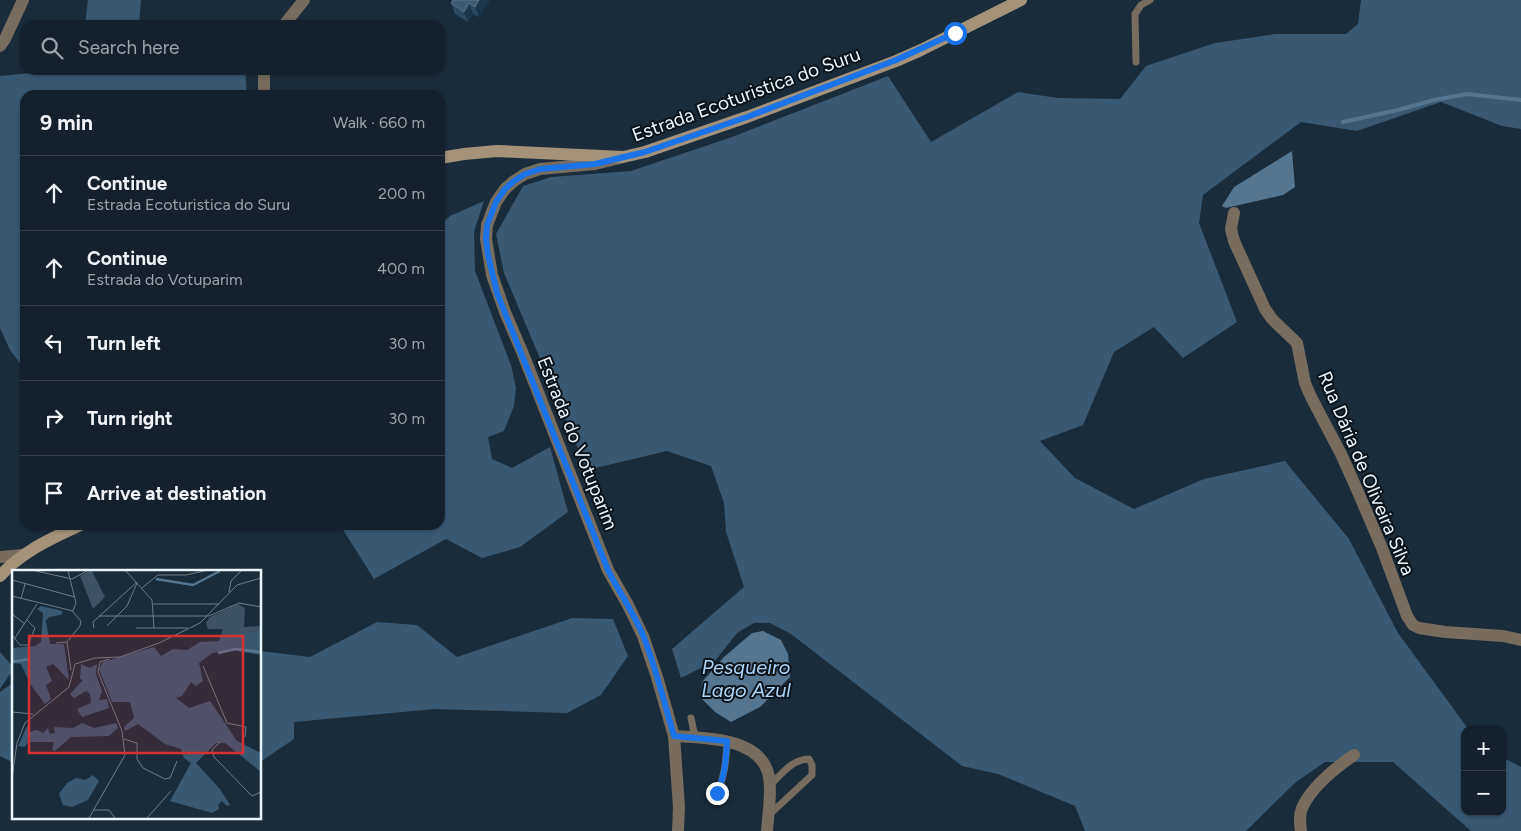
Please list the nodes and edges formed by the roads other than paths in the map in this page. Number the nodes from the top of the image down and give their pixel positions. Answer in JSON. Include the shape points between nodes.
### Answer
{"nodes":[{"id":1,"x":23,"y":0,"type":"edge"},
{"id":2,"x":304,"y":0,"type":"edge"},
{"id":3,"x":1020,"y":0,"type":"edge"},
{"id":4,"x":1150,"y":0,"type":"edge"},
{"id":5,"x":288,"y":20,"type":"edge"},
{"id":6,"x":0,"y":46,"type":"edge"},
{"id":7,"x":1136,"y":62,"type":"dead end"},
{"id":8,"x":264,"y":75,"type":"edge"},
{"id":9,"x":264,"y":90,"type":"edge"},
{"id":10,"x":445,"y":157,"type":"edge"},
{"id":11,"x":622,"y":157,"type":"junction"},
{"id":12,"x":1234,"y":213,"type":"dead end"},
{"id":13,"x":69,"y":530,"type":"edge"},
{"id":14,"x":24,"y":555,"type":"junction"},
{"id":15,"x":0,"y":558,"type":"edge"},
{"id":16,"x":0,"y":576,"type":"edge"},
{"id":17,"x":1521,"y":640,"type":"edge"},
{"id":18,"x":691,"y":718,"type":"dead end"},
{"id":19,"x":674,"y":736,"type":"junction"},
{"id":20,"x":695,"y":737,"type":"junction"},
{"id":21,"x":727,"y":741,"type":"junction"},
{"id":22,"x":1354,"y":755,"type":"dead end"},
{"id":23,"x":769,"y":786,"type":"junction"},
{"id":24,"x":717,"y":793,"type":"dead end"},
{"id":25,"x":768,"y":816,"type":"junction"},
{"id":26,"x":678,"y":831,"type":"edge"},
{"id":27,"x":767,"y":831,"type":"edge"},
{"id":28,"x":1301,"y":831,"type":"edge"}],
"edges":[{"from":1,"to":6,"type":"street"},
{"from":2,"to":5,"type":"street"},
{"from":3,"to":11,"type":"main road","name":"Estrada Ecoturistica do Suru","via":[[896,60],[747,117]]},
{"from":4,"to":7,"type":"lane","via":[[1135,14]]},
{"from":8,"to":9,"type":"street"},
{"from":10,"to":11,"type":"main road","name":"Estrada Ecoturistica do Suru","via":[[497,151]]},
{"from":11,"to":19,"type":"street","name":"Estrada do Votuparim","via":[[595,164],[540,169],[519,177],[496,202],[487,225],[486,239],[492,275],[502,306],[608,570],[643,636]]},
{"from":12,"to":17,"type":"street","name":"Rua Dária de Oliveira Silva","via":[[1231,229],[1234,241],[1265,309],[1297,343],[1310,397],[1355,485],[1413,625],[1445,632]]},
{"from":13,"to":14,"type":"main road"},
{"from":14,"to":15,"type":"street"},
{"from":14,"to":16,"type":"main road"},
{"from":18,"to":20,"type":"lane"},
{"from":19,"to":20,"type":"street"},
{"from":19,"to":26,"type":"street","name":"Estrada do Votuparim"},
{"from":20,"to":21,"type":"street"},
{"from":21,"to":23,"type":"street","via":[[755,754],[764,765]]},
{"from":21,"to":24,"type":"lane","via":[[725,769]]},
{"from":22,"to":28,"type":"street","via":[[1336,768],[1309,796],[1300,816]]},
{"from":23,"to":25,"type":"street"},
{"from":23,"to":25,"type":"lane","via":[[795,762],[809,759],[812,775]]},
{"from":25,"to":27,"type":"street"}]}
